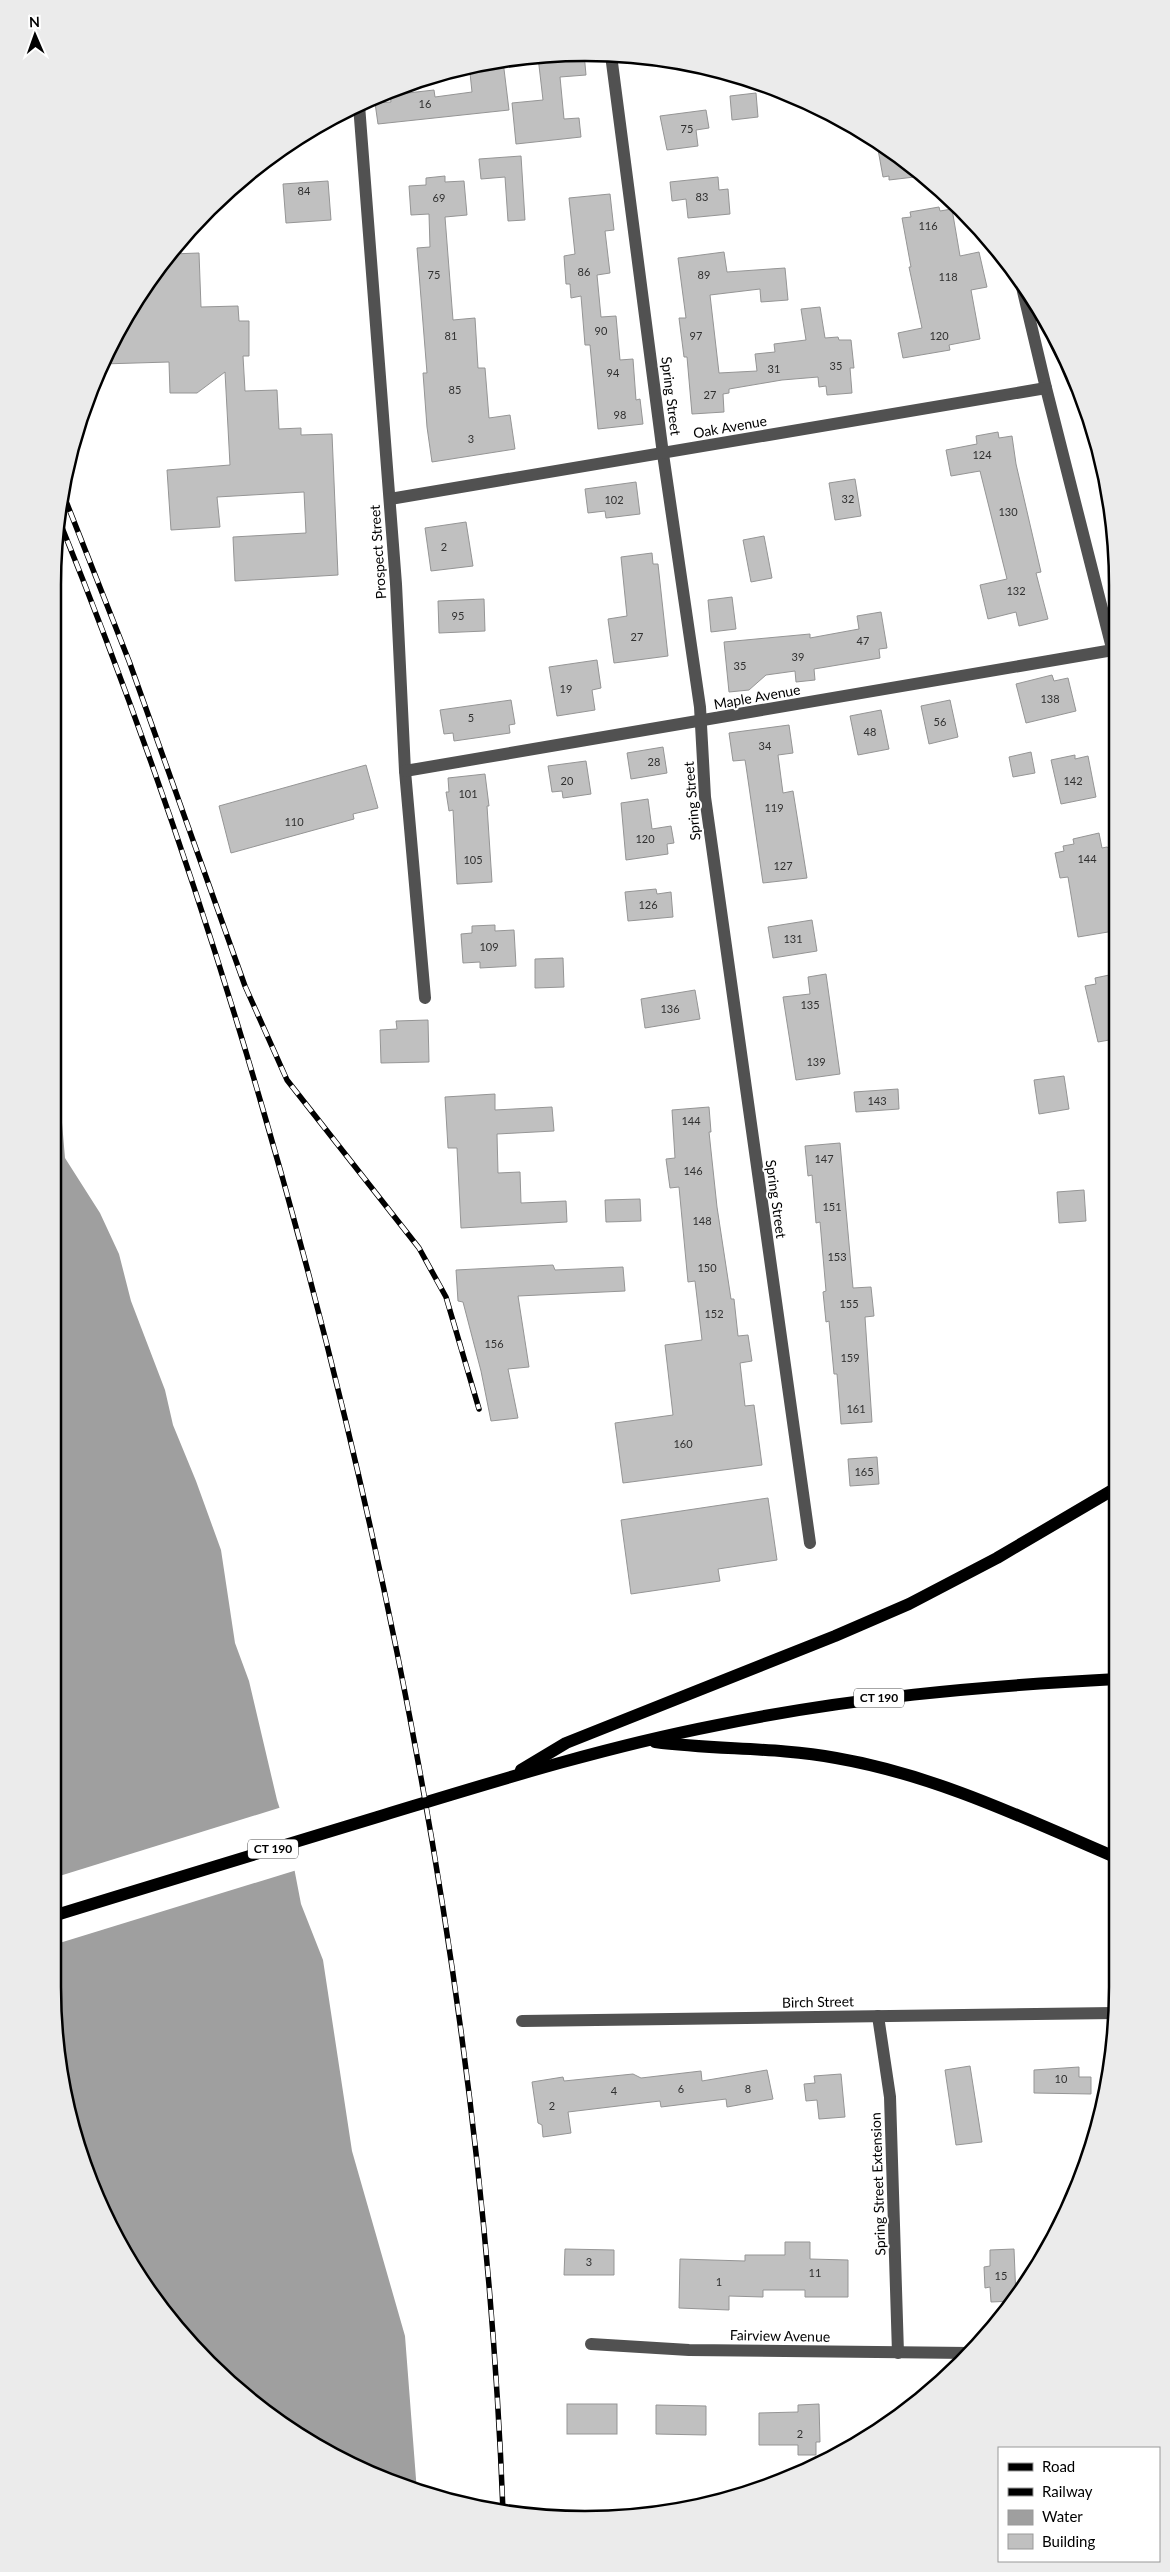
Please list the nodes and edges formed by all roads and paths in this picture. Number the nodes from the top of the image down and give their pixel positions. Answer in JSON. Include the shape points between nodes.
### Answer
{"nodes":[{"id":1,"x":613,"y":62,"type":"edge"},
{"id":2,"x":361,"y":112,"type":"edge"},
{"id":3,"x":1026,"y":303,"type":"edge"},
{"id":4,"x":1046,"y":388,"type":"junction"},
{"id":5,"x":663,"y":454,"type":"junction"},
{"id":6,"x":390,"y":499,"type":"junction"},
{"id":7,"x":1109,"y":635,"type":"edge"},
{"id":8,"x":1109,"y":652,"type":"edge"},
{"id":9,"x":700,"y":722,"type":"junction"},
{"id":10,"x":405,"y":771,"type":"junction"},
{"id":11,"x":425,"y":998,"type":"dead end"},
{"id":12,"x":1109,"y":1492,"type":"edge"},
{"id":13,"x":810,"y":1543,"type":"dead end"},
{"id":14,"x":1109,"y":1679,"type":"edge"},
{"id":15,"x":645,"y":1740,"type":"junction"},
{"id":16,"x":513,"y":1776,"type":"junction"},
{"id":17,"x":1109,"y":1855,"type":"edge"},
{"id":18,"x":61,"y":1913,"type":"edge"},
{"id":19,"x":1108,"y":2012,"type":"edge"},
{"id":20,"x":878,"y":2016,"type":"junction"},
{"id":21,"x":522,"y":2021,"type":"dead end"},
{"id":22,"x":591,"y":2344,"type":"dead end"},
{"id":23,"x":898,"y":2353,"type":"junction"},
{"id":24,"x":959,"y":2353,"type":"edge"}],
"edges":[{"from":1,"to":5,"type":"street","name":"Spring Street"},
{"from":2,"to":6,"type":"street","name":"Prospect Street"},
{"from":3,"to":4,"type":"street"},
{"from":4,"to":5,"type":"street","name":"Oak Avenue"},
{"from":4,"to":7,"type":"street"},
{"from":5,"to":6,"type":"street","name":"Oak Avenue"},
{"from":5,"to":9,"type":"street","name":"Spring Street"},
{"from":6,"to":10,"type":"street","name":"Prospect Street"},
{"from":8,"to":9,"type":"street","name":"Maple Avenue"},
{"from":9,"to":10,"type":"street","name":"Maple Avenue"},
{"from":9,"to":13,"type":"street","name":"Spring Street","via":[[705,797]]},
{"from":10,"to":11,"type":"street","name":"Prospect Street"},
{"from":12,"to":16,"type":"main road","via":[[998,1558],[909,1604],[566,1743]]},
{"from":14,"to":15,"type":"main road","number":"CT 190","via":[[998,1686],[855,1702],[783,1712]]},
{"from":15,"to":16,"type":"main road","number":"CT 190"},
{"from":15,"to":17,"type":"main road","via":[[812,1754],[885,1768],[985,1802]]},
{"from":16,"to":18,"type":"main road","number":"CT 190"},
{"from":19,"to":20,"type":"street","name":"Birch Street"},
{"from":20,"to":21,"type":"street","name":"Birch Street"},
{"from":20,"to":23,"type":"street","name":"Spring Street Extension","via":[[890,2097]]},
{"from":22,"to":23,"type":"street","name":"Fairview Avenue","via":[[689,2350]]},
{"from":23,"to":24,"type":"street","name":"Fairview Avenue"}]}
